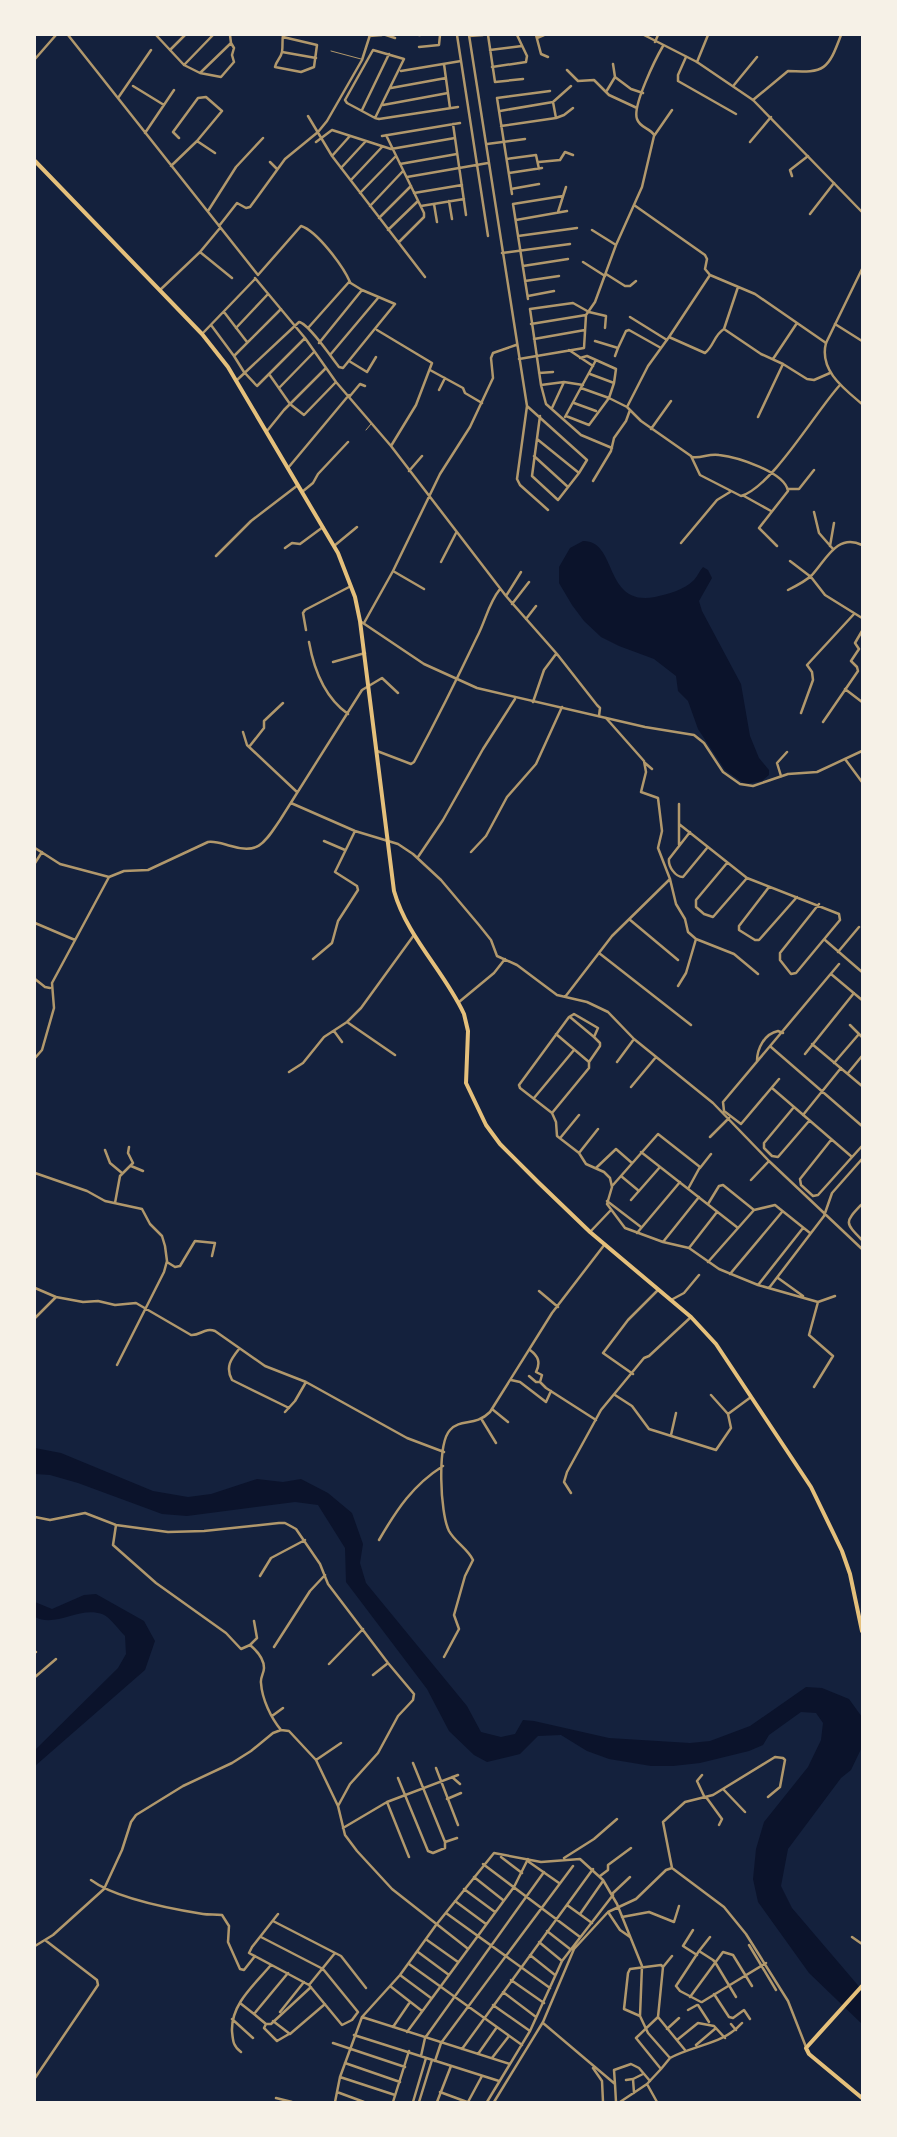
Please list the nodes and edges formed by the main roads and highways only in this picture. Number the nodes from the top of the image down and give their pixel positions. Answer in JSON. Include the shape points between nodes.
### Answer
{"nodes":[{"id":1,"x":35,"y":161,"type":"edge"},
{"id":2,"x":862,"y":1631,"type":"edge"},
{"id":3,"x":862,"y":1986,"type":"edge"},
{"id":4,"x":862,"y":2098,"type":"edge"}],
"edges":[{"from":1,"to":2,"type":"main road","via":[[202,334],[237,380],[334,546],[362,622],[396,898],[414,935],[464,1014],[468,1031],[466,1083],[486,1125],[528,1173],[716,1344],[799,1468],[828,1521],[850,1574]]},
{"from":3,"to":4,"type":"main road","via":[[806,2048]]}]}
